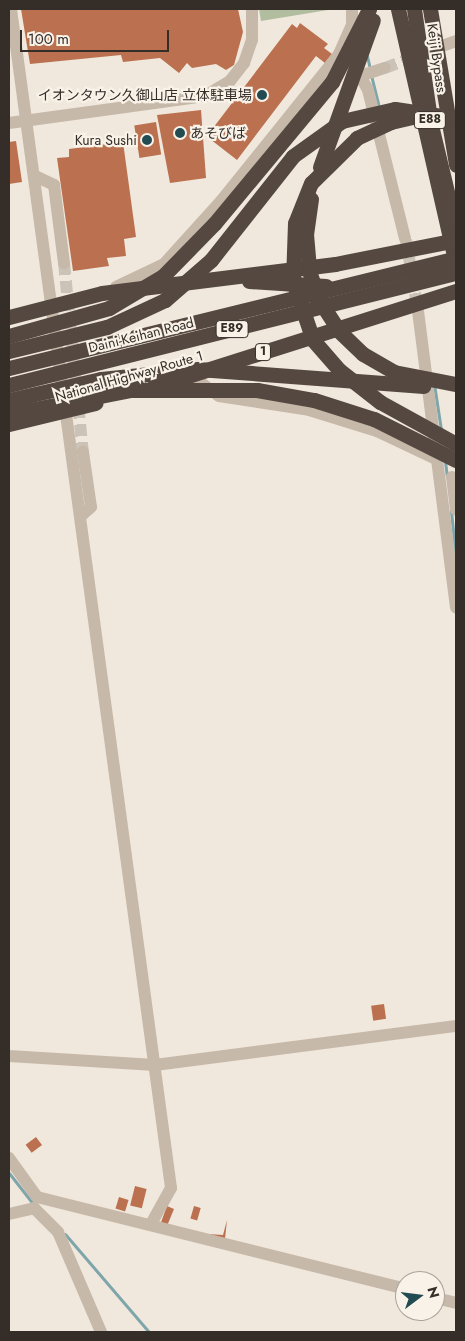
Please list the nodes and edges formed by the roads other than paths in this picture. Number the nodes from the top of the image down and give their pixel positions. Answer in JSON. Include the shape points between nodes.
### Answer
{"nodes":[{"id":1,"x":11,"y":9,"type":"edge"},
{"id":2,"x":252,"y":9,"type":"edge"},
{"id":3,"x":352,"y":9,"type":"edge"},
{"id":4,"x":369,"y":9,"type":"edge"},
{"id":5,"x":375,"y":9,"type":"edge"},
{"id":6,"x":398,"y":9,"type":"edge"},
{"id":7,"x":414,"y":9,"type":"edge"},
{"id":8,"x":430,"y":9,"type":"edge"},
{"id":9,"x":456,"y":41,"type":"edge"},
{"id":10,"x":434,"y":49,"type":"dead end"},
{"id":11,"x":339,"y":54,"type":"junction"},
{"id":12,"x":384,"y":68,"type":"tunnel mouth"},
{"id":13,"x":363,"y":75,"type":"junction"},
{"id":14,"x":456,"y":113,"type":"edge"},
{"id":15,"x":456,"y":118,"type":"edge"},
{"id":16,"x":27,"y":120,"type":"junction"},
{"id":17,"x":9,"y":123,"type":"edge"},
{"id":18,"x":456,"y":165,"type":"edge"},
{"id":19,"x":35,"y":176,"type":"junction"},
{"id":20,"x":405,"y":238,"type":"tunnel mouth"},
{"id":21,"x":455,"y":239,"type":"edge"},
{"id":22,"x":456,"y":258,"type":"edge"},
{"id":23,"x":64,"y":263,"type":"tunnel mouth"},
{"id":24,"x":456,"y":264,"type":"edge"},
{"id":25,"x":456,"y":274,"type":"edge"},
{"id":26,"x":202,"y":279,"type":"junction"},
{"id":27,"x":456,"y":291,"type":"edge"},
{"id":28,"x":102,"y":293,"type":"junction"},
{"id":29,"x":53,"y":304,"type":"junction"},
{"id":30,"x":418,"y":311,"type":"tunnel mouth"},
{"id":31,"x":9,"y":317,"type":"edge"},
{"id":32,"x":9,"y":336,"type":"edge"},
{"id":33,"x":9,"y":351,"type":"edge"},
{"id":34,"x":9,"y":368,"type":"edge"},
{"id":35,"x":193,"y":377,"type":"junction"},
{"id":36,"x":456,"y":379,"type":"edge"},
{"id":37,"x":9,"y":384,"type":"edge"},
{"id":38,"x":456,"y":384,"type":"edge"},
{"id":39,"x":9,"y":400,"type":"edge"},
{"id":40,"x":68,"y":410,"type":"junction"},
{"id":41,"x":9,"y":414,"type":"edge"},
{"id":42,"x":13,"y":424,"type":"edge"},
{"id":43,"x":456,"y":444,"type":"edge"},
{"id":44,"x":83,"y":452,"type":"tunnel mouth"},
{"id":45,"x":436,"y":459,"type":"junction"},
{"id":46,"x":456,"y":460,"type":"edge"},
{"id":47,"x":452,"y":477,"type":"dead end"},
{"id":48,"x":449,"y":506,"type":"edge"},
{"id":49,"x":456,"y":510,"type":"edge"},
{"id":50,"x":82,"y":515,"type":"junction"},
{"id":51,"x":456,"y":608,"type":"edge"},
{"id":52,"x":456,"y":1026,"type":"edge"},
{"id":53,"x":9,"y":1056,"type":"edge"},
{"id":54,"x":155,"y":1064,"type":"junction"},
{"id":55,"x":9,"y":1158,"type":"edge"},
{"id":56,"x":35,"y":1203,"type":"junction"},
{"id":57,"x":9,"y":1214,"type":"edge"},
{"id":58,"x":151,"y":1224,"type":"junction"},
{"id":59,"x":395,"y":1287,"type":"edge"},
{"id":60,"x":101,"y":1332,"type":"edge"}],
"edges":[{"from":1,"to":16,"type":"street"},
{"from":2,"to":16,"type":"street","via":[[252,40],[244,64],[230,81],[205,96]]},
{"from":3,"to":11,"type":"street","via":[[352,25]]},
{"from":4,"to":32,"type":"highway","bridge":true,"via":[[332,82],[214,224],[163,276],[110,308]]},
{"from":5,"to":38,"type":"highway","bridge":true,"via":[[366,46],[313,187],[306,234],[309,271],[328,316],[363,354],[412,379]]},
{"from":6,"to":21,"type":"highway"},
{"from":7,"to":21,"type":"highway","name":"Keiji Bypass","number":"E88","bridge":true,"via":[[431,125]]},
{"from":8,"to":18,"type":"highway","name":"Keiji Bypass","number":"E88","bridge":true},
{"from":9,"to":10,"type":"street"},
{"from":11,"to":13,"type":"street"},
{"from":11,"to":28,"type":"street","via":[[306,100],[164,264]]},
{"from":12,"to":13,"type":"street"},
{"from":13,"to":20,"type":"street"},
{"from":14,"to":43,"type":"highway","bridge":true,"via":[[391,122],[340,151],[311,184],[302,202],[292,263],[297,304],[324,354],[359,387]]},
{"from":15,"to":33,"type":"highway","bridge":true,"via":[[395,109],[342,121],[293,156],[210,260],[165,300],[107,327]]},
{"from":16,"to":17,"type":"street"},
{"from":16,"to":19,"type":"street"},
{"from":19,"to":23,"type":"street","via":[[54,185]]},
{"from":19,"to":29,"type":"street"},
{"from":21,"to":24,"type":"highway"},
{"from":21,"to":26,"type":"highway","via":[[335,264]]},
{"from":22,"to":34,"type":"highway","name":"Daini-Keihan Road","number":"E89","bridge":true},
{"from":24,"to":26,"type":"highway","via":[[364,285]]},
{"from":25,"to":37,"type":"highway","name":"Daini-Keihan Road","number":"E89","bridge":true},
{"from":26,"to":28,"type":"highway"},
{"from":27,"to":35,"type":"highway","name":"National Highway Route 1","number":"1","via":[[346,322]]},
{"from":28,"to":29,"type":"highway"},
{"from":29,"to":31,"type":"highway"},
{"from":29,"to":40,"type":"street"},
{"from":30,"to":45,"type":"street"},
{"from":35,"to":40,"type":"highway","name":"National Highway Route 1","number":"1"},
{"from":35,"to":45,"type":"street","via":[[219,396],[309,410],[376,431]]},
{"from":36,"to":39,"type":"highway","bridge":true,"via":[[399,387],[198,369],[101,379]]},
{"from":40,"to":42,"type":"highway","name":"National Highway Route 1","number":"1"},
{"from":40,"to":50,"type":"street"},
{"from":41,"to":46,"type":"highway","bridge":true,"via":[[130,390],[257,390],[314,400],[374,419]]},
{"from":44,"to":50,"type":"street","via":[[91,507]]},
{"from":45,"to":48,"type":"street"},
{"from":47,"to":48,"type":"street"},
{"from":48,"to":49,"type":"street"},
{"from":48,"to":51,"type":"street"},
{"from":50,"to":54,"type":"street"},
{"from":52,"to":54,"type":"street"},
{"from":53,"to":54,"type":"street"},
{"from":54,"to":58,"type":"street","via":[[171,1188],[162,1212]]},
{"from":55,"to":56,"type":"street"},
{"from":56,"to":57,"type":"street"},
{"from":56,"to":58,"type":"street"},
{"from":56,"to":60,"type":"street","via":[[58,1232]]},
{"from":58,"to":59,"type":"street"}]}
